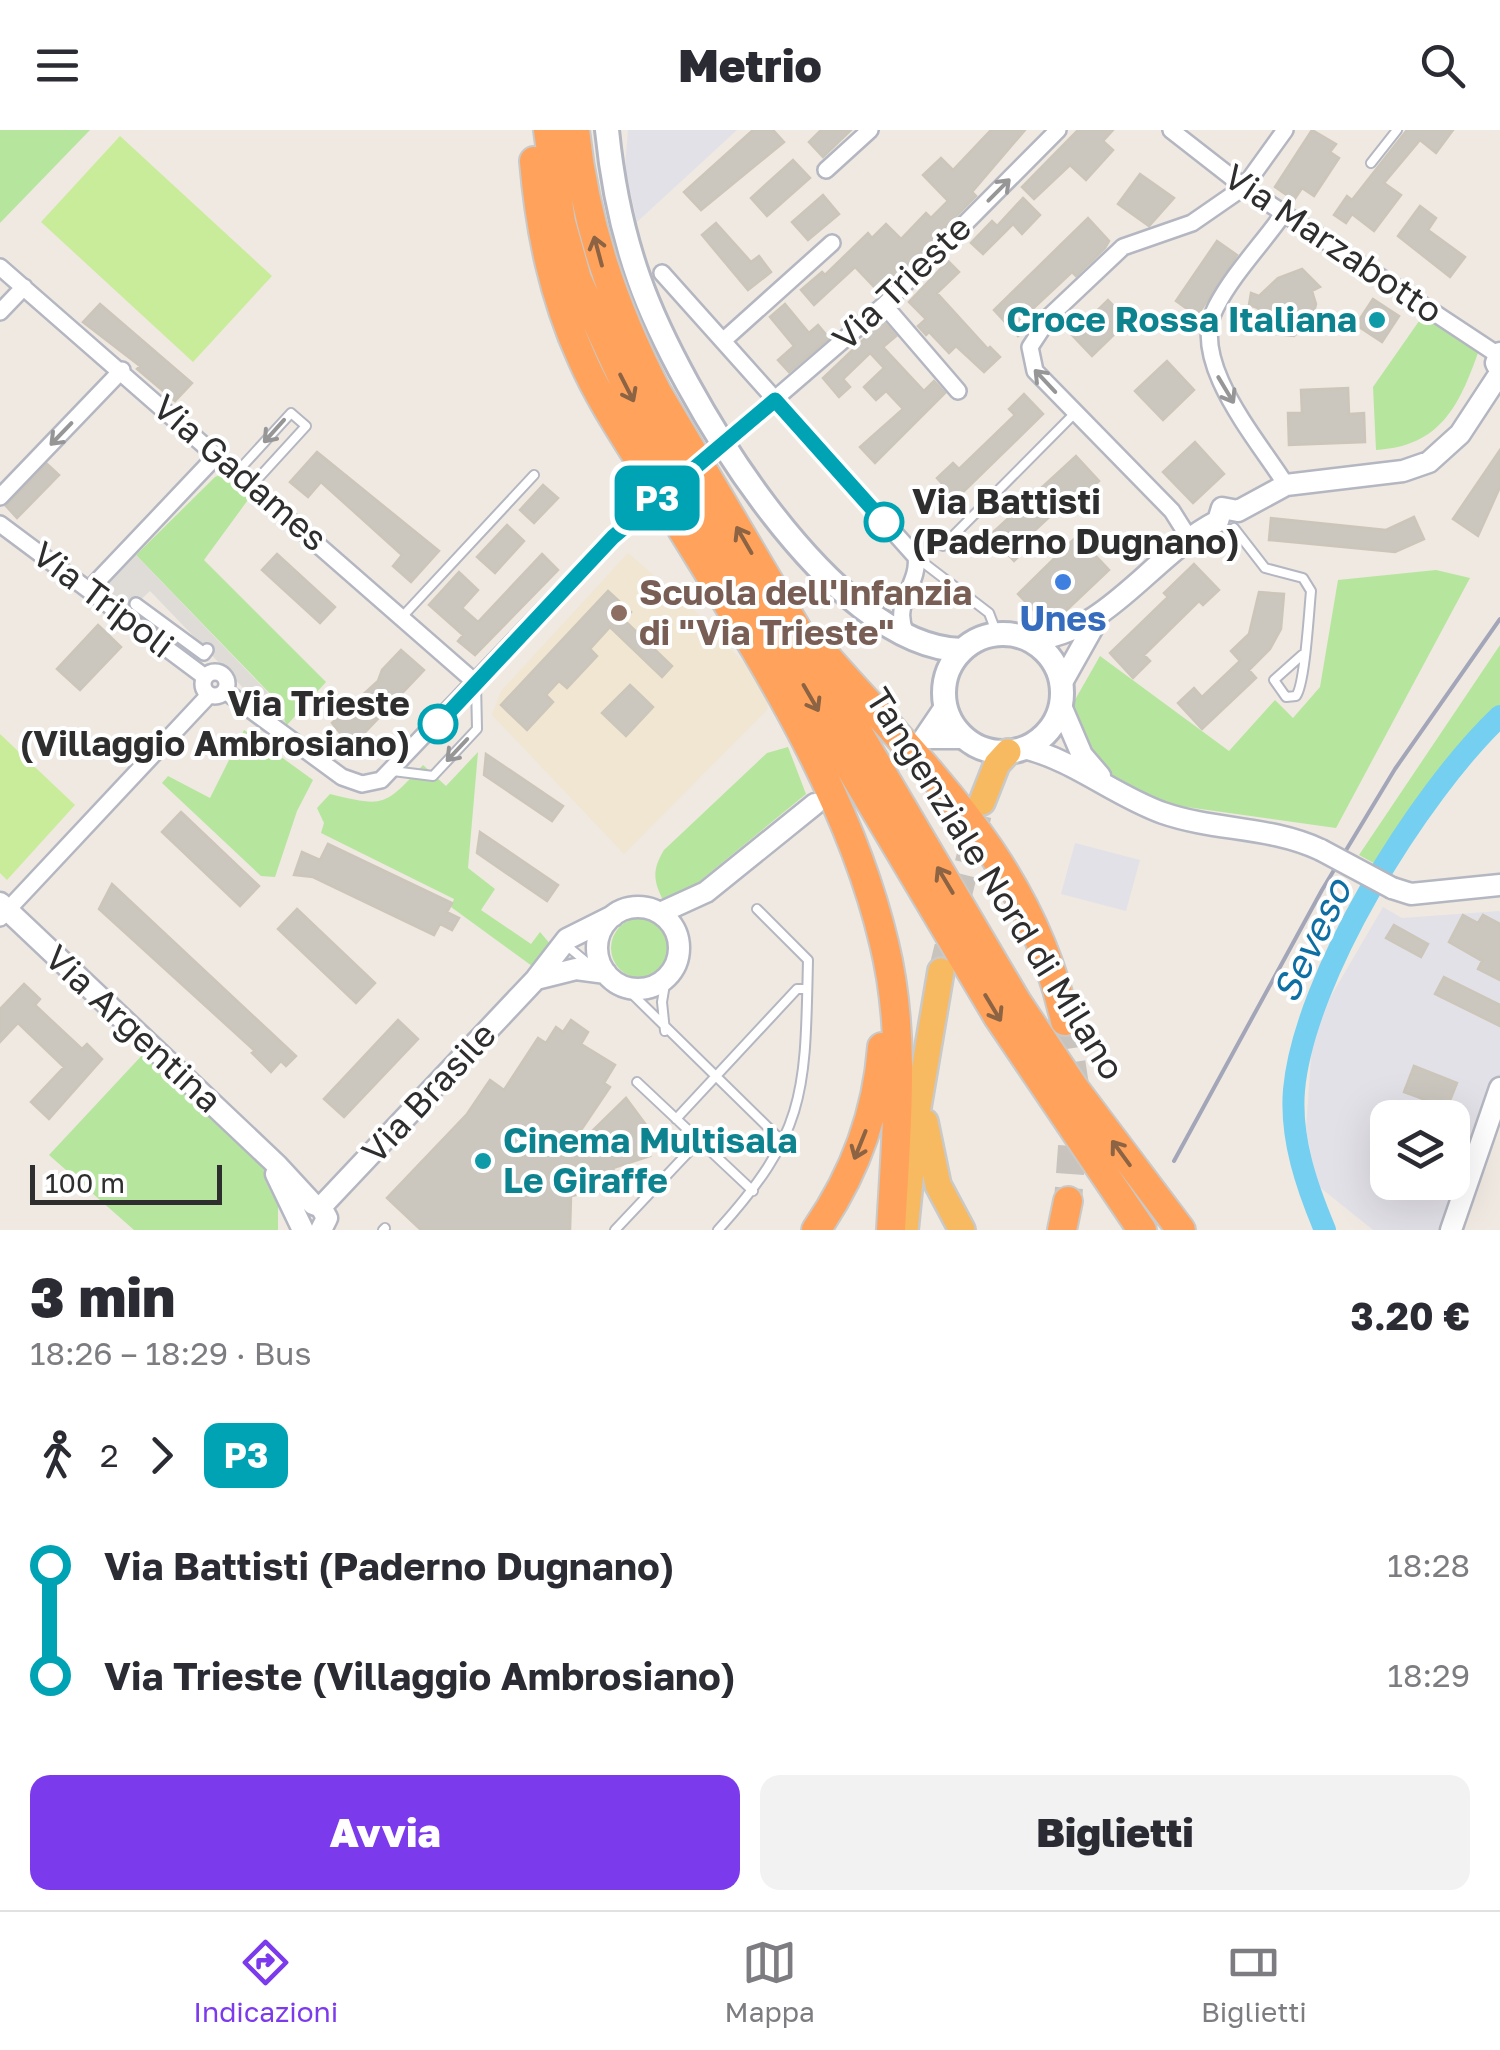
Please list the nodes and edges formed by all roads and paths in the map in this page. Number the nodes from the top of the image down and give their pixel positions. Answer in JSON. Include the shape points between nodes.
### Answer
{"nodes":[{"id":1,"x":532,"y":130,"type":"edge"},
{"id":2,"x":548,"y":130,"type":"edge"},
{"id":3,"x":575,"y":130,"type":"edge"},
{"id":4,"x":607,"y":130,"type":"edge"},
{"id":5,"x":870,"y":130,"type":"edge"},
{"id":6,"x":1058,"y":130,"type":"edge"},
{"id":7,"x":1171,"y":130,"type":"edge"},
{"id":8,"x":1285,"y":130,"type":"edge"},
{"id":9,"x":1397,"y":130,"type":"edge"},
{"id":10,"x":1371,"y":163,"type":"dead end"},
{"id":11,"x":826,"y":170,"type":"dead end"},
{"id":12,"x":1244,"y":187,"type":"junction"},
{"id":13,"x":1284,"y":213,"type":"junction"},
{"id":14,"x":832,"y":243,"type":"dead end"},
{"id":15,"x":0,"y":267,"type":"edge"},
{"id":16,"x":662,"y":274,"type":"dead end"},
{"id":17,"x":24,"y":287,"type":"junction"},
{"id":18,"x":884,"y":305,"type":"junction"},
{"id":19,"x":0,"y":312,"type":"edge"},
{"id":20,"x":724,"y":339,"type":"junction"},
{"id":21,"x":1500,"y":363,"type":"edge"},
{"id":22,"x":122,"y":370,"type":"junction"},
{"id":23,"x":958,"y":391,"type":"dead end"},
{"id":24,"x":775,"y":400,"type":"junction"},
{"id":25,"x":1075,"y":413,"type":"junction"},
{"id":26,"x":739,"y":430,"type":"dead end"},
{"id":27,"x":218,"y":454,"type":"junction"},
{"id":28,"x":238,"y":471,"type":"junction"},
{"id":29,"x":534,"y":475,"type":"dead end"},
{"id":30,"x":253,"y":484,"type":"junction"},
{"id":31,"x":1286,"y":484,"type":"junction"},
{"id":32,"x":0,"y":497,"type":"edge"},
{"id":33,"x":654,"y":501,"type":"dead end"},
{"id":34,"x":1230,"y":520,"type":"junction"},
{"id":35,"x":0,"y":524,"type":"edge"},
{"id":36,"x":1189,"y":538,"type":"junction"},
{"id":37,"x":943,"y":546,"type":"dead end"},
{"id":38,"x":916,"y":557,"type":"junction"},
{"id":39,"x":89,"y":590,"type":"junction"},
{"id":40,"x":136,"y":604,"type":"dead end"},
{"id":41,"x":782,"y":604,"type":"junction"},
{"id":42,"x":1103,"y":612,"type":"junction"},
{"id":43,"x":402,"y":616,"type":"junction"},
{"id":44,"x":996,"y":634,"type":"junction"},
{"id":45,"x":1030,"y":640,"type":"junction"},
{"id":46,"x":917,"y":642,"type":"junction"},
{"id":47,"x":206,"y":650,"type":"dead end"},
{"id":48,"x":962,"y":650,"type":"junction"},
{"id":49,"x":1302,"y":655,"type":"junction"},
{"id":50,"x":945,"y":680,"type":"junction"},
{"id":51,"x":476,"y":684,"type":"junction"},
{"id":52,"x":217,"y":693,"type":"junction"},
{"id":53,"x":1061,"y":695,"type":"junction"},
{"id":54,"x":1016,"y":750,"type":"junction"},
{"id":55,"x":393,"y":770,"type":"junction"},
{"id":56,"x":1111,"y":788,"type":"junction"},
{"id":57,"x":982,"y":802,"type":"tunnel mouth"},
{"id":58,"x":815,"y":804,"type":"dead end"},
{"id":59,"x":1500,"y":885,"type":"edge"},
{"id":60,"x":706,"y":892,"type":"junction"},
{"id":61,"x":757,"y":909,"type":"dead end"},
{"id":62,"x":2,"y":910,"type":"edge"},
{"id":63,"x":875,"y":911,"type":"junction"},
{"id":64,"x":660,"y":913,"type":"junction"},
{"id":65,"x":613,"y":916,"type":"junction"},
{"id":66,"x":677,"y":934,"type":"junction"},
{"id":67,"x":563,"y":942,"type":"junction"},
{"id":68,"x":941,"y":970,"type":"tunnel mouth"},
{"id":69,"x":601,"y":971,"type":"junction"},
{"id":70,"x":666,"y":978,"type":"junction"},
{"id":71,"x":536,"y":979,"type":"junction"},
{"id":72,"x":624,"y":986,"type":"junction"},
{"id":73,"x":807,"y":989,"type":"junction"},
{"id":74,"x":1065,"y":1022,"type":"tunnel mouth"},
{"id":75,"x":665,"y":1031,"type":"junction"},
{"id":76,"x":924,"y":1062,"type":"junction"},
{"id":77,"x":714,"y":1078,"type":"junction"},
{"id":78,"x":637,"y":1082,"type":"dead end"},
{"id":79,"x":1500,"y":1088,"type":"edge"},
{"id":80,"x":676,"y":1119,"type":"junction"},
{"id":81,"x":699,"y":1140,"type":"junction"},
{"id":82,"x":784,"y":1143,"type":"junction"},
{"id":83,"x":753,"y":1192,"type":"junction"},
{"id":84,"x":1068,"y":1201,"type":"tunnel mouth"},
{"id":85,"x":309,"y":1214,"type":"edge"},
{"id":86,"x":321,"y":1230,"type":"edge"},
{"id":87,"x":614,"y":1230,"type":"edge"},
{"id":88,"x":718,"y":1230,"type":"edge"},
{"id":89,"x":816,"y":1230,"type":"edge"},
{"id":90,"x":892,"y":1230,"type":"edge"},
{"id":91,"x":906,"y":1230,"type":"edge"},
{"id":92,"x":962,"y":1230,"type":"edge"},
{"id":93,"x":1062,"y":1230,"type":"edge"},
{"id":94,"x":1142,"y":1230,"type":"edge"},
{"id":95,"x":1181,"y":1230,"type":"edge"},
{"id":96,"x":1451,"y":1230,"type":"edge"}],
"edges":[{"from":1,"to":63,"type":"highway","via":[[546,257],[582,360],[780,693],[833,800]]},
{"from":2,"to":94,"type":"highway","name":"Tangenziale Nord di Milano","one_way":true,"via":[[576,279],[635,405],[998,1016]]},
{"from":41,"to":3,"type":"highway","name":"Tangenziale Nord di Milano","one_way":true,"via":[[622,322],[588,214]]},
{"from":4,"to":46,"type":"main road","via":[[639,279],[699,400],[793,540],[857,602]]},
{"from":5,"to":11,"type":"street"},
{"from":18,"to":6,"type":"street","name":"Via Trieste","one_way":true},
{"from":7,"to":12,"type":"street","name":"Via Marzabotto"},
{"from":8,"to":12,"type":"street"},
{"from":9,"to":10,"type":"lane"},
{"from":12,"to":13,"type":"street","name":"Via Marzabotto"},
{"from":25,"to":12,"type":"street","one_way":true,"via":[[1030,364],[1039,329],[1126,244],[1192,223]]},
{"from":13,"to":21,"type":"street","name":"Via Marzabotto"},
{"from":13,"to":31,"type":"street","one_way":true,"via":[[1216,307],[1210,334],[1217,376]]},
{"from":14,"to":20,"type":"street"},
{"from":15,"to":17,"type":"street","name":"Via Gadames"},
{"from":16,"to":20,"type":"street"},
{"from":17,"to":19,"type":"street"},
{"from":17,"to":22,"type":"street","name":"Via Gadames"},
{"from":18,"to":23,"type":"street"},
{"from":18,"to":24,"type":"street","name":"Via Trieste"},
{"from":20,"to":24,"type":"street"},
{"from":21,"to":31,"type":"street","via":[[1460,434],[1429,462]]},
{"from":22,"to":27,"type":"street","name":"Via Gadames"},
{"from":22,"to":32,"type":"street","one_way":true},
{"from":24,"to":26,"type":"street","name":"Via Trieste"},
{"from":24,"to":38,"type":"street"},
{"from":25,"to":36,"type":"street","via":[[1172,511]]},
{"from":25,"to":37,"type":"lane"},
{"from":27,"to":28,"type":"street","name":"Via Gadames"},
{"from":27,"to":39,"type":"street"},
{"from":28,"to":30,"type":"street","name":"Via Gadames"},
{"from":30,"to":28,"type":"lane","one_way":true,"via":[[306,426],[291,413]]},
{"from":29,"to":43,"type":"lane"},
{"from":30,"to":43,"type":"street","name":"Via Gadames"},
{"from":31,"to":34,"type":"street"},
{"from":33,"to":51,"type":"street"},
{"from":34,"to":36,"type":"street"},
{"from":34,"to":49,"type":"lane","via":[[1265,568],[1308,584]]},
{"from":35,"to":39,"type":"street","name":"Via Tripoli"},
{"from":36,"to":42,"type":"street"},
{"from":38,"to":44,"type":"lane","via":[[989,613]]},
{"from":38,"to":46,"type":"street","via":[[900,619]]},
{"from":39,"to":52,"type":"street","name":"Via Tripoli","via":[[205,676],[203,684]]},
{"from":40,"to":47,"type":"street"},
{"from":41,"to":74,"type":"highway","via":[[1006,868],[1047,953]]},
{"from":95,"to":41,"type":"highway","name":"Tangenziale Nord di Milano","one_way":true,"via":[[1017,1002]]},
{"from":42,"to":45,"type":"street","via":[[1072,632]]},
{"from":42,"to":53,"type":"street","via":[[1082,640]]},
{"from":43,"to":51,"type":"street","name":"Via Gadames"},
{"from":44,"to":45,"type":"main road"},
{"from":44,"to":48,"type":"main road"},
{"from":45,"to":53,"type":"main road","via":[[1053,661]]},
{"from":46,"to":48,"type":"main road"},
{"from":46,"to":50,"type":"main road"},
{"from":48,"to":50,"type":"main road"},
{"from":49,"to":49,"type":"lane","via":[[1274,680],[1286,697],[1294,698],[1304,684]]},
{"from":50,"to":54,"type":"main road","via":[[946,706],[965,738],[990,750]]},
{"from":51,"to":55,"type":"street"},
{"from":51,"to":55,"type":"lane","one_way":true,"via":[[477,728],[433,776]]},
{"from":52,"to":55,"type":"street","via":[[333,772],[368,784]]},
{"from":52,"to":62,"type":"street"},
{"from":53,"to":54,"type":"main road","via":[[1049,730]]},
{"from":53,"to":56,"type":"street","via":[[1082,755]]},
{"from":54,"to":56,"type":"street","via":[[1048,754]]},
{"from":54,"to":57,"type":"highway","via":[[997,764]]},
{"from":56,"to":59,"type":"street","bridge":true,"via":[[1166,814],[1285,836],[1411,894]]},
{"from":58,"to":60,"type":"street"},
{"from":60,"to":64,"type":"street"},
{"from":60,"to":66,"type":"street"},
{"from":61,"to":73,"type":"lane","via":[[804,953]]},
{"from":62,"to":85,"type":"street","name":"Via Argentina","via":[[266,1154]]},
{"from":63,"to":89,"type":"highway","one_way":true,"via":[[884,1032],[876,1098],[859,1149]]},
{"from":63,"to":90,"type":"highway","via":[[892,984],[898,1067]]},
{"from":64,"to":65,"type":"street","via":[[632,908]]},
{"from":64,"to":66,"type":"street"},
{"from":65,"to":67,"type":"street","name":"Via Brasile"},
{"from":65,"to":69,"type":"street","via":[[598,942]]},
{"from":66,"to":70,"type":"street","via":[[679,954]]},
{"from":67,"to":69,"type":"lane"},
{"from":67,"to":71,"type":"street","name":"Via Brasile"},
{"from":68,"to":76,"type":"highway"},
{"from":69,"to":71,"type":"street","via":[[576,969]]},
{"from":69,"to":72,"type":"street"},
{"from":70,"to":72,"type":"street","via":[[645,988]]},
{"from":70,"to":75,"type":"lane"},
{"from":71,"to":85,"type":"street","name":"Via Brasile"},
{"from":72,"to":75,"type":"lane"},
{"from":73,"to":77,"type":"lane","via":[[798,988]]},
{"from":73,"to":82,"type":"lane","via":[[803,1083]]},
{"from":75,"to":77,"type":"lane"},
{"from":76,"to":91,"type":"highway"},
{"from":76,"to":92,"type":"highway","via":[[928,1148]]},
{"from":77,"to":80,"type":"lane"},
{"from":77,"to":82,"type":"lane"},
{"from":78,"to":80,"type":"lane"},
{"from":79,"to":96,"type":"street"},
{"from":80,"to":81,"type":"lane"},
{"from":81,"to":83,"type":"lane"},
{"from":81,"to":87,"type":"lane"},
{"from":82,"to":83,"type":"lane"},
{"from":83,"to":88,"type":"lane"},
{"from":84,"to":93,"type":"highway"},
{"from":85,"to":86,"type":"street","via":[[327,1218]]}]}
